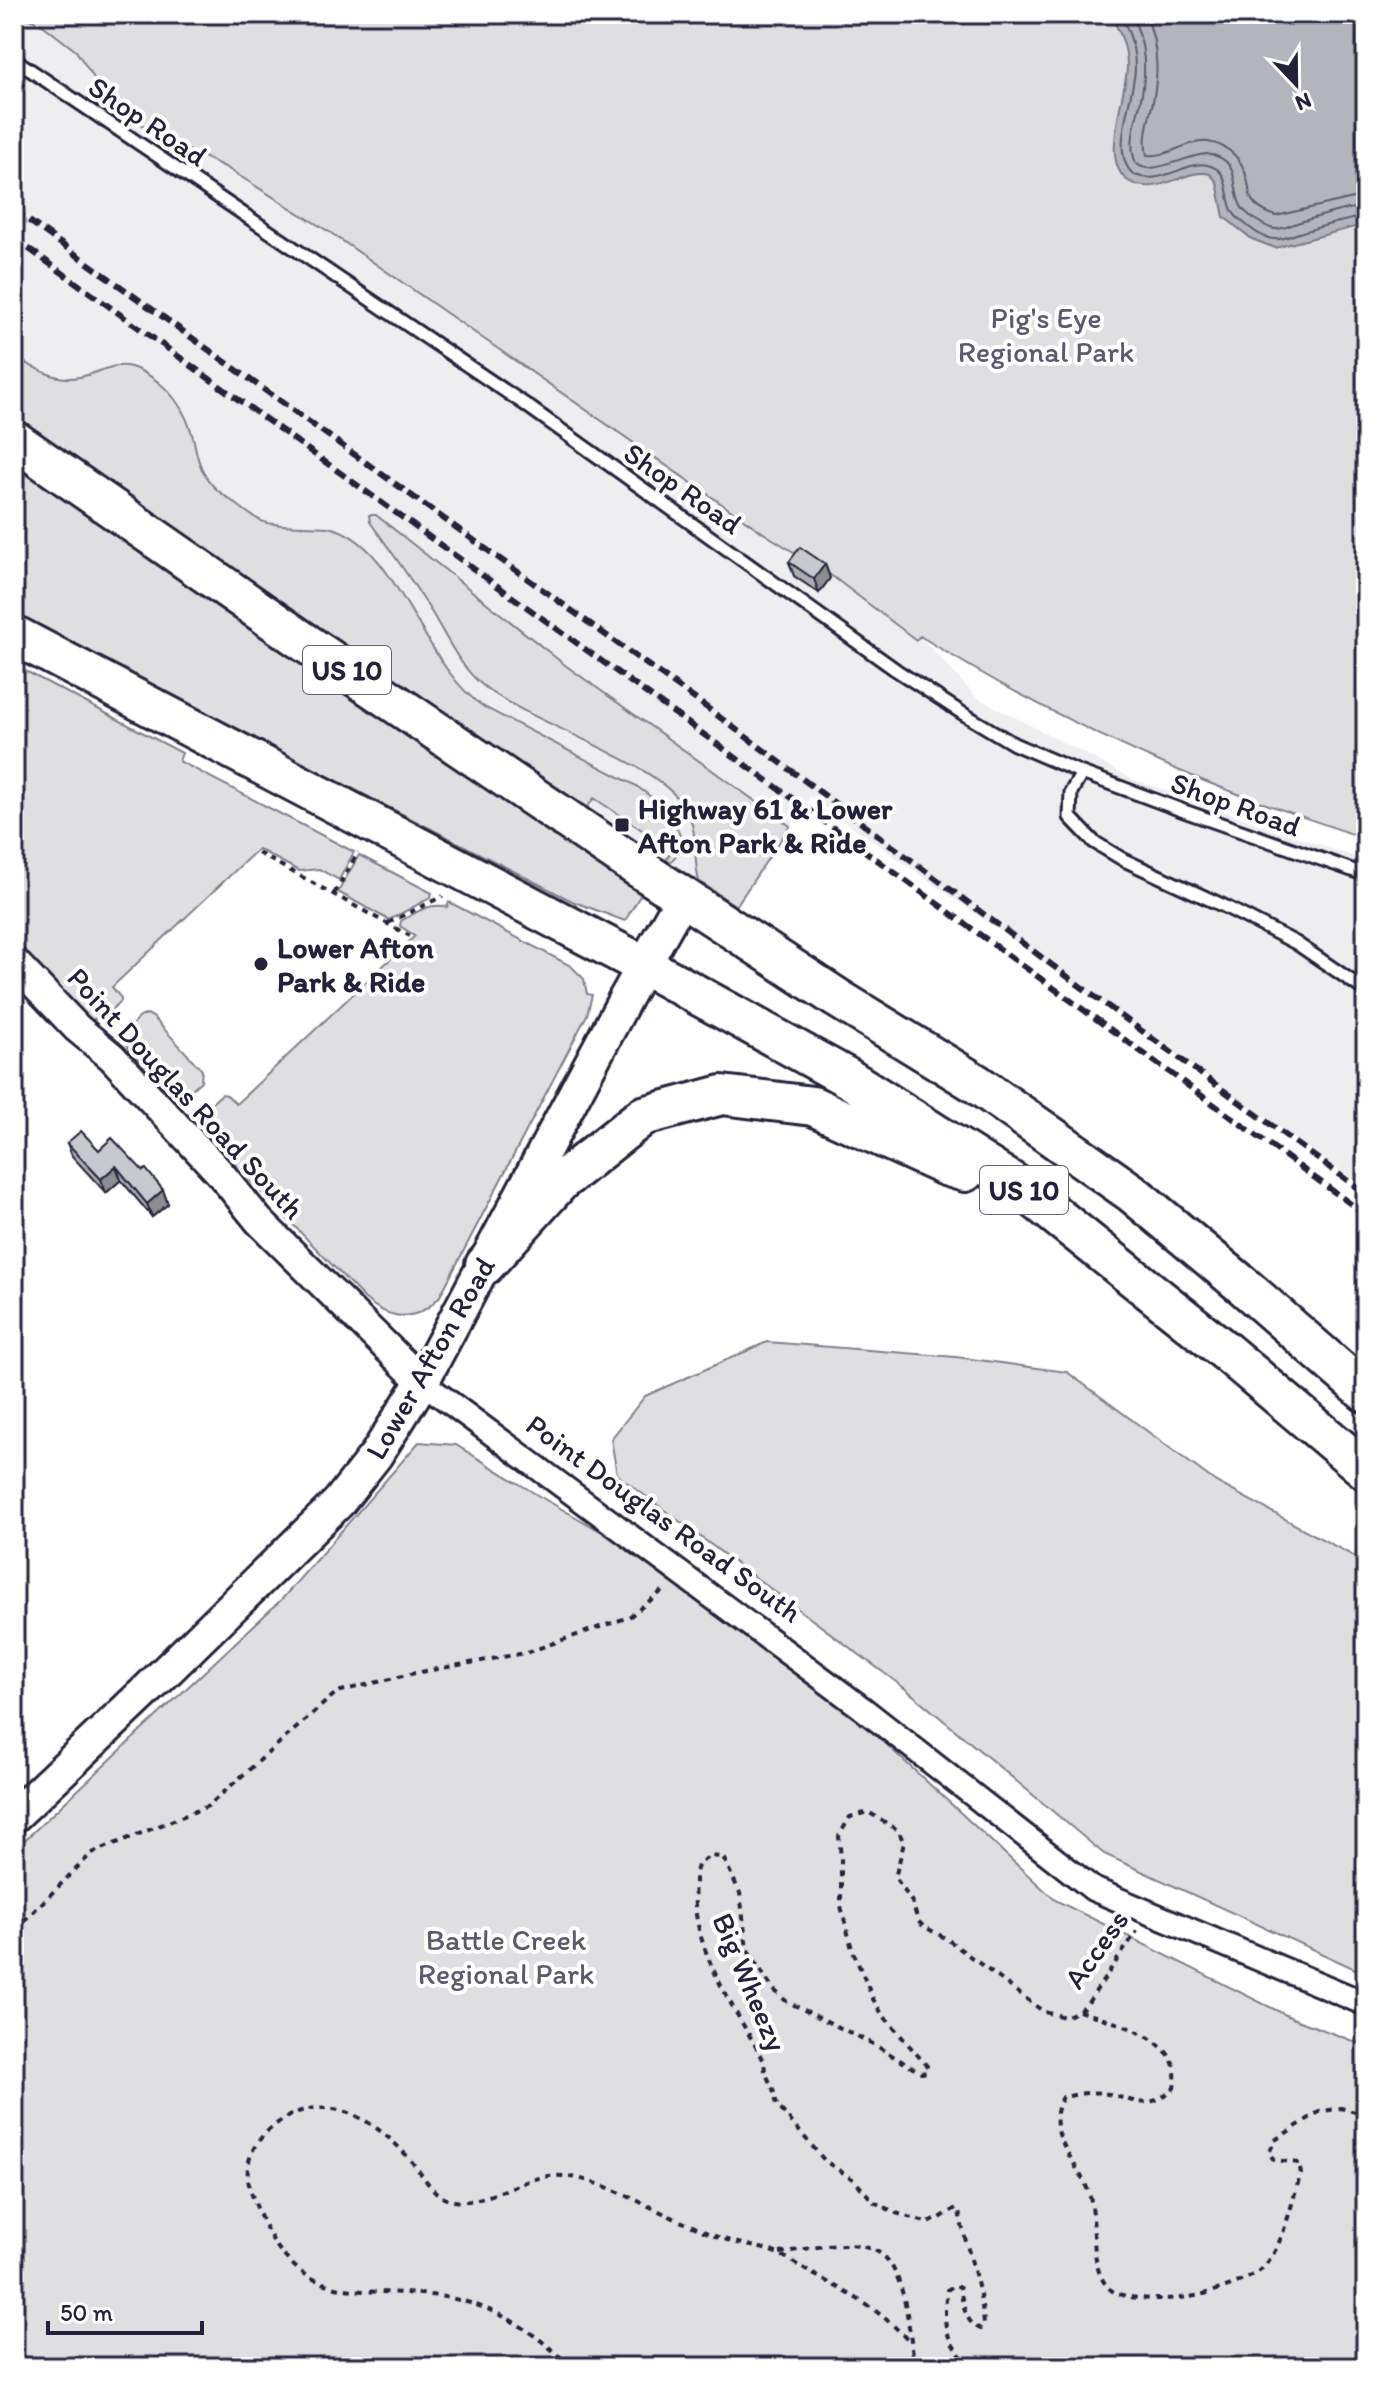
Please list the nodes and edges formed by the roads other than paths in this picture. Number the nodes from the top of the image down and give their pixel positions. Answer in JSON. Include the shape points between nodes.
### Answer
{"nodes":[{"id":1,"x":14,"y":59,"type":"edge"},
{"id":2,"x":14,"y":440,"type":"edge"},
{"id":3,"x":14,"y":635,"type":"edge"},
{"id":4,"x":1082,"y":773,"type":"junction"},
{"id":5,"x":1366,"y":875,"type":"edge"},
{"id":6,"x":683,"y":896,"type":"junction"},
{"id":7,"x":14,"y":962,"type":"edge"},
{"id":8,"x":643,"y":965,"type":"junction"},
{"id":9,"x":1366,"y":991,"type":"edge"},
{"id":10,"x":1020,"y":1187,"type":"junction"},
{"id":11,"x":485,"y":1265,"type":"junction"},
{"id":12,"x":422,"y":1382,"type":"junction"},
{"id":13,"x":1366,"y":1393,"type":"edge"},
{"id":14,"x":1366,"y":1470,"type":"edge"},
{"id":15,"x":14,"y":1816,"type":"edge"},
{"id":16,"x":1366,"y":2004,"type":"edge"}],
"edges":[{"from":1,"to":4,"type":"lane","name":"Shop Road","via":[[526,405],[896,670],[1014,744]]},
{"from":2,"to":6,"type":"highway","number":"US 10"},
{"from":3,"to":8,"type":"highway","number":"US 10"},
{"from":4,"to":5,"type":"lane","name":"Shop Road"},
{"from":4,"to":9,"type":"lane","via":[[1071,792],[1070,817],[1094,842],[1296,943]]},
{"from":6,"to":8,"type":"main road","name":"Lower Afton Road"},
{"from":6,"to":13,"type":"highway","number":"US 10","via":[[977,1084],[1132,1193]]},
{"from":7,"to":12,"type":"street","name":"Point Douglas Road South","via":[[112,1057],[268,1230]]},
{"from":8,"to":10,"type":"highway","number":"US 10","via":[[848,1078]]},
{"from":8,"to":11,"type":"main road","name":"Lower Afton Road"},
{"from":10,"to":11,"type":"highway","via":[[945,1166],[813,1106],[722,1095],[643,1116],[560,1182]]},
{"from":10,"to":14,"type":"highway","number":"US 10"},
{"from":11,"to":12,"type":"main road","name":"Lower Afton Road"},
{"from":12,"to":15,"type":"main road","name":"Lower Afton Road","via":[[339,1502]]},
{"from":12,"to":16,"type":"street","name":"Point Douglas Road South","via":[[862,1708],[1093,1889]]}]}
